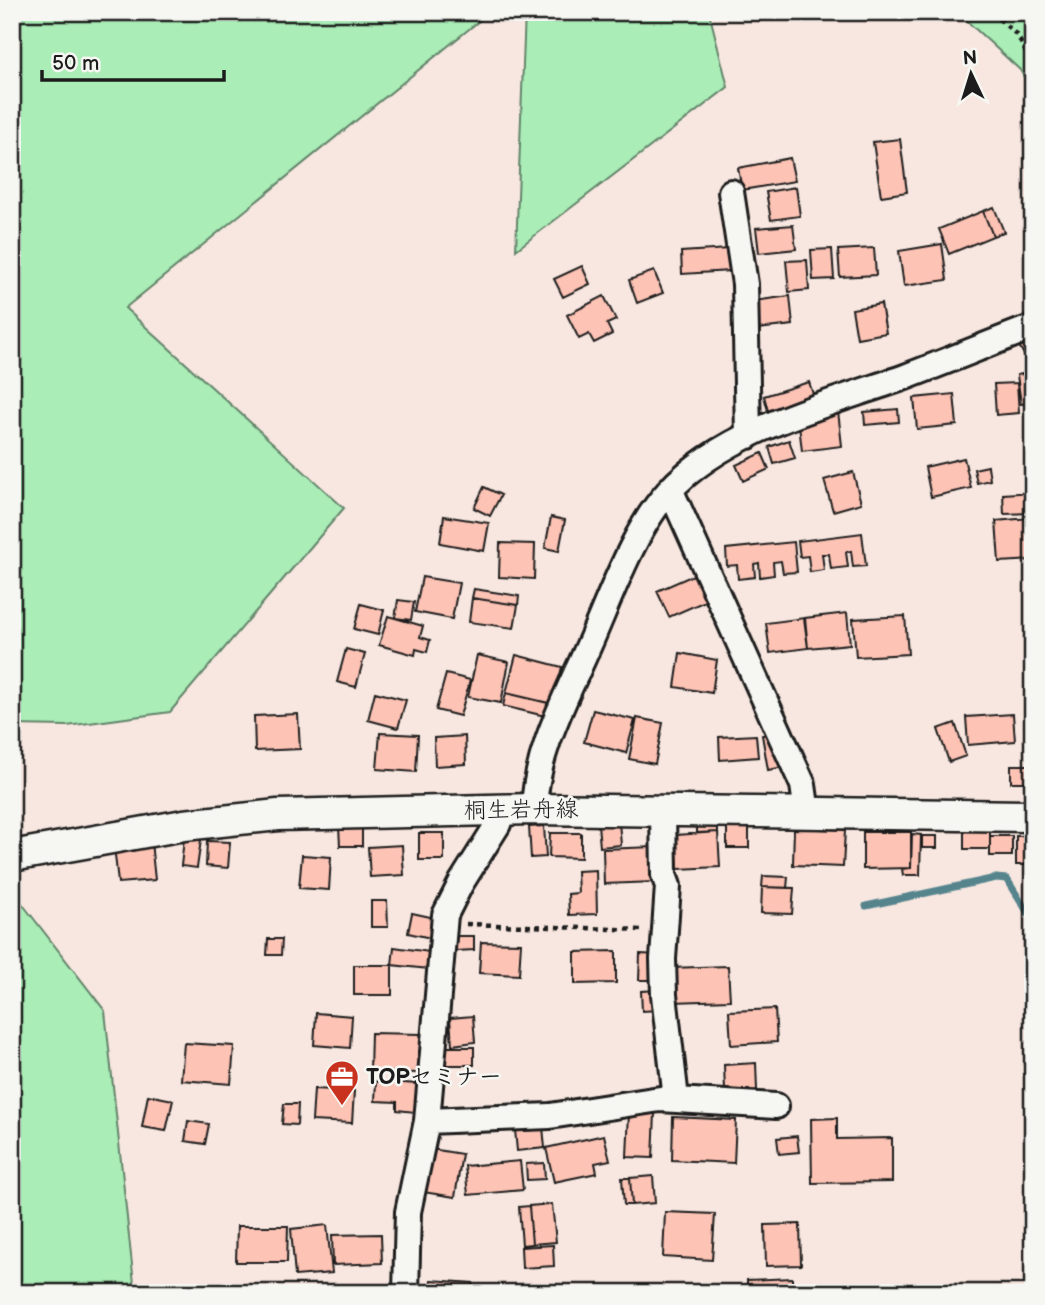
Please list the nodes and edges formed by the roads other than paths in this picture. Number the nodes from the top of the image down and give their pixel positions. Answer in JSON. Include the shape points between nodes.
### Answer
{"nodes":[{"id":1,"x":731,"y":192,"type":"dead end"},
{"id":2,"x":1033,"y":327,"type":"edge"},
{"id":3,"x":756,"y":431,"type":"junction"},
{"id":4,"x":670,"y":489,"type":"junction"},
{"id":5,"x":534,"y":809,"type":"junction"},
{"id":6,"x":503,"y":810,"type":"junction"},
{"id":7,"x":663,"y":810,"type":"junction"},
{"id":8,"x":807,"y":813,"type":"junction"},
{"id":9,"x":1033,"y":816,"type":"edge"},
{"id":10,"x":12,"y":856,"type":"edge"},
{"id":11,"x":676,"y":1098,"type":"junction"},
{"id":12,"x":776,"y":1106,"type":"dead end"},
{"id":13,"x":427,"y":1121,"type":"junction"},
{"id":14,"x":406,"y":1293,"type":"edge"}],
"edges":[{"from":1,"to":3,"type":"street","via":[[745,284]]},
{"from":2,"to":3,"type":"street"},
{"from":3,"to":4,"type":"street","via":[[714,454]]},
{"from":4,"to":5,"type":"street","via":[[635,543],[548,737],[534,787]]},
{"from":4,"to":8,"type":"street","via":[[803,785]]},
{"from":5,"to":6,"type":"main road","name":"桐生岩舟線"},
{"from":5,"to":7,"type":"main road","name":"桐生岩舟線"},
{"from":6,"to":10,"type":"main road","name":"桐生岩舟線","via":[[278,815],[184,825]]},
{"from":6,"to":13,"type":"street","via":[[444,922]]},
{"from":7,"to":8,"type":"main road","name":"桐生岩舟線"},
{"from":7,"to":11,"type":"street","via":[[668,886],[664,995]]},
{"from":8,"to":9,"type":"main road","name":"桐生岩舟線"},
{"from":11,"to":12,"type":"street"},
{"from":11,"to":13,"type":"street","via":[[550,1116]]},
{"from":13,"to":14,"type":"street","via":[[408,1212]]}]}
